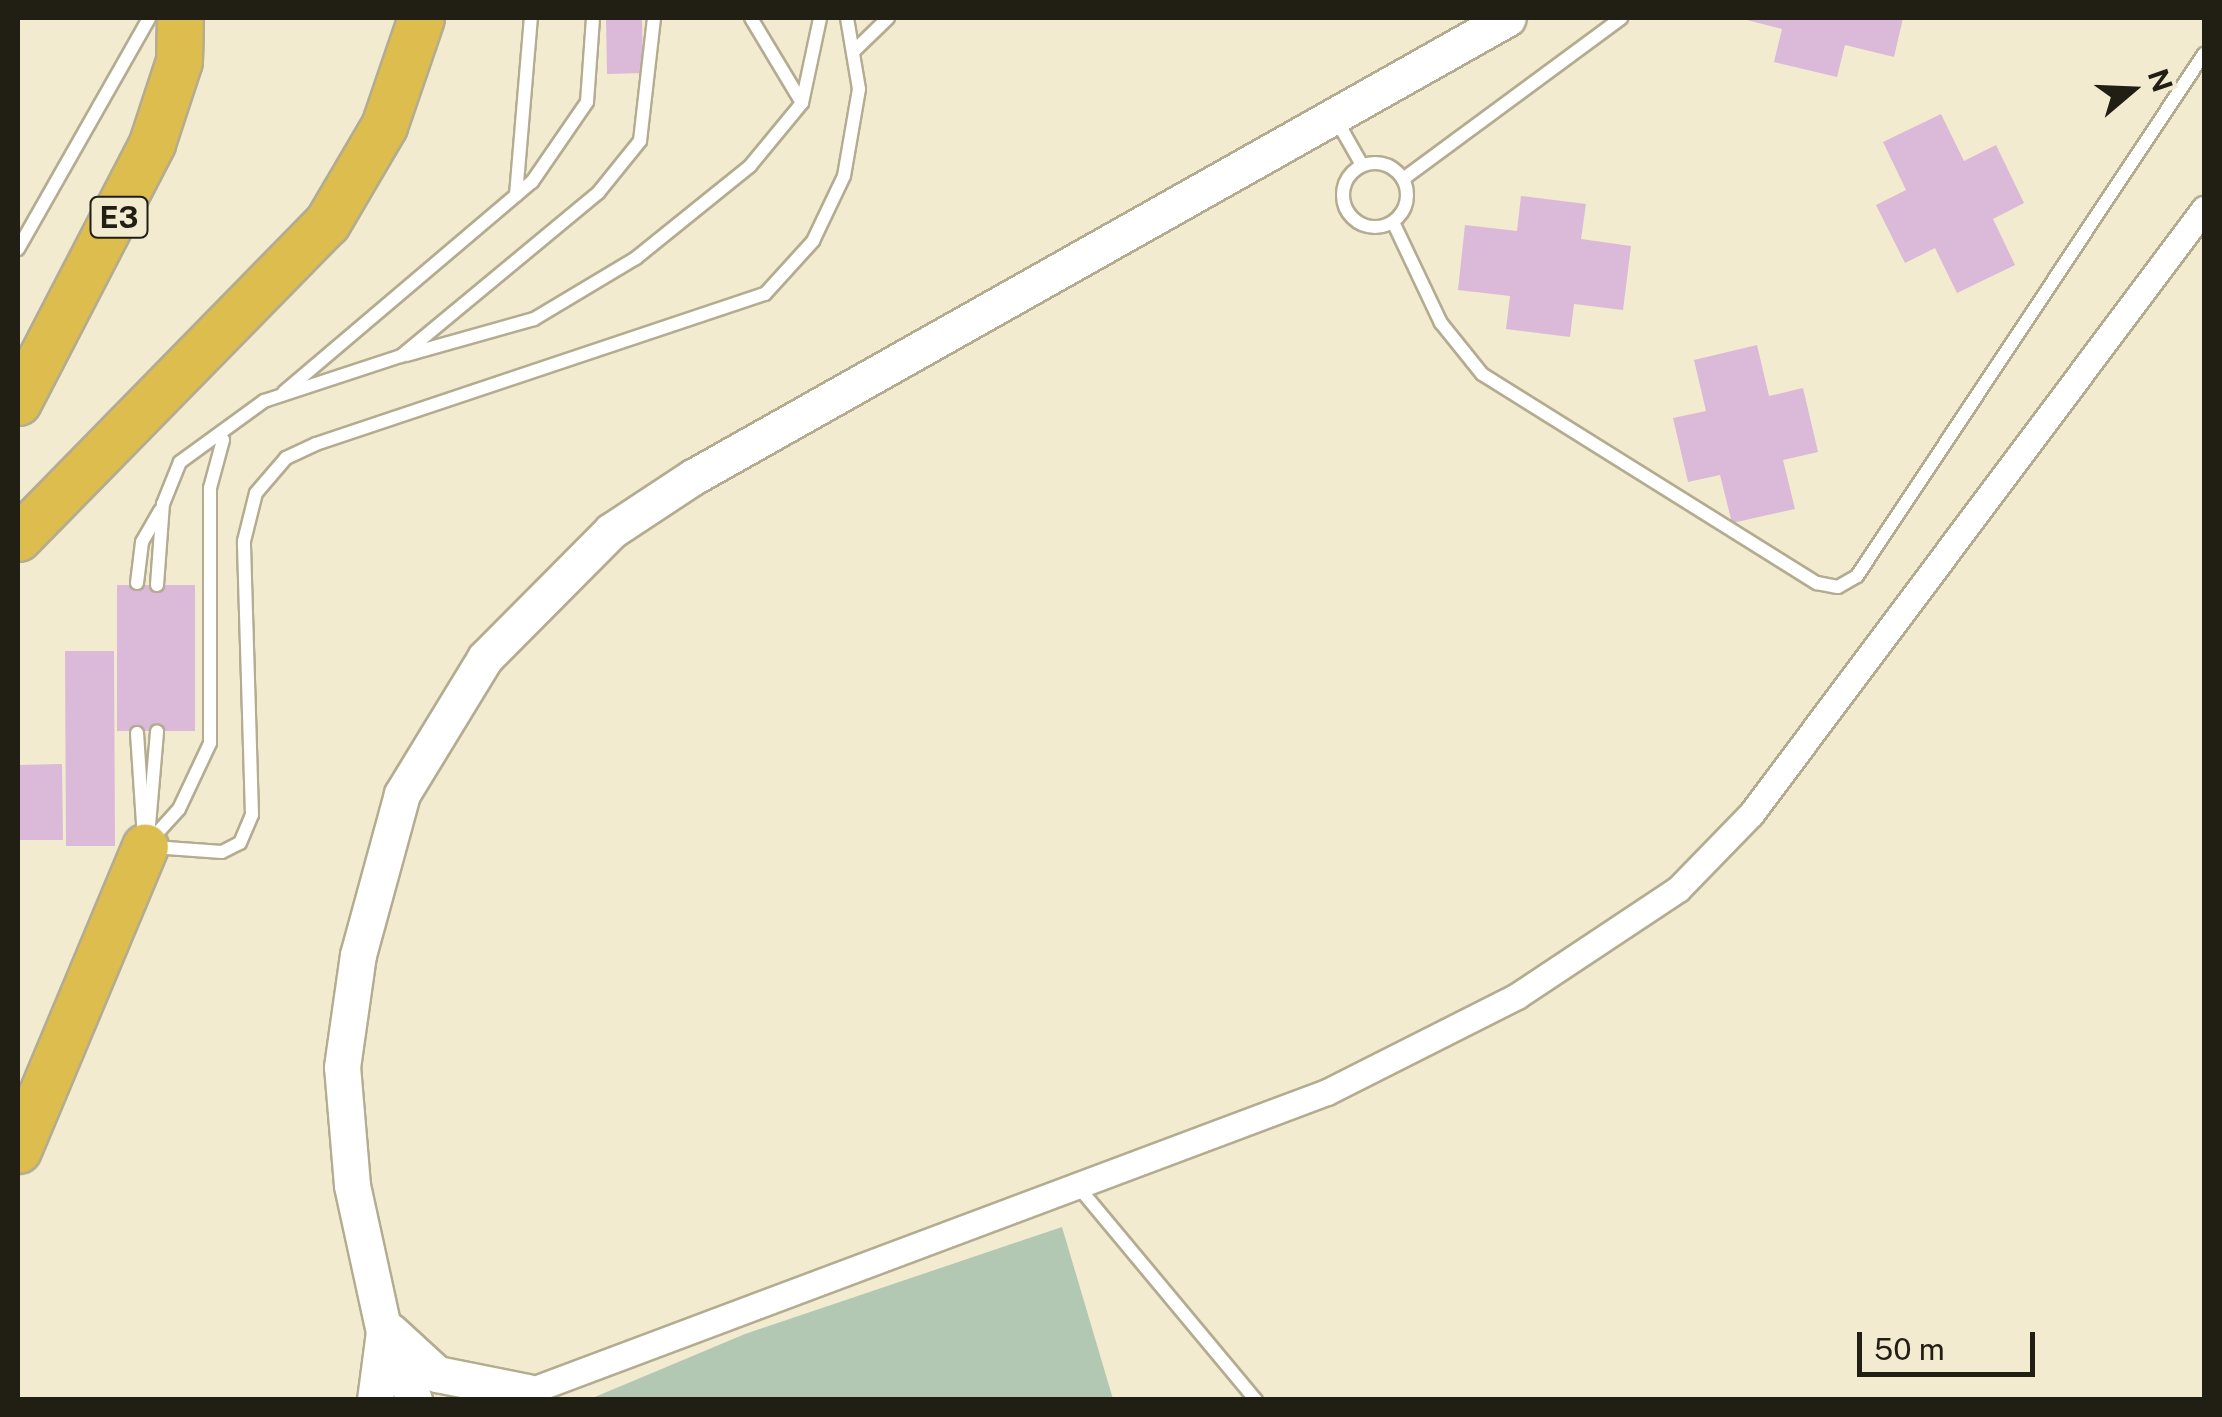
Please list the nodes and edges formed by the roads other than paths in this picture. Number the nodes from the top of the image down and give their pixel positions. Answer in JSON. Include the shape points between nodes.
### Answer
{"nodes":[{"id":1,"x":149,"y":18,"type":"edge"},
{"id":2,"x":210,"y":18,"type":"edge"},
{"id":3,"x":421,"y":18,"type":"edge"},
{"id":4,"x":531,"y":18,"type":"edge"},
{"id":5,"x":594,"y":18,"type":"edge"},
{"id":6,"x":654,"y":18,"type":"edge"},
{"id":7,"x":751,"y":18,"type":"edge"},
{"id":8,"x":820,"y":18,"type":"edge"},
{"id":9,"x":847,"y":18,"type":"edge"},
{"id":10,"x":888,"y":18,"type":"edge"},
{"id":11,"x":1508,"y":18,"type":"edge"},
{"id":12,"x":1621,"y":18,"type":"edge"},
{"id":13,"x":180,"y":39,"type":"edge"},
{"id":14,"x":853,"y":52,"type":"junction"},
{"id":15,"x":2204,"y":54,"type":"edge"},
{"id":16,"x":802,"y":103,"type":"junction"},
{"id":17,"x":1336,"y":120,"type":"junction"},
{"id":18,"x":1362,"y":165,"type":"junction"},
{"id":19,"x":1403,"y":178,"type":"junction"},
{"id":20,"x":516,"y":194,"type":"junction"},
{"id":21,"x":2204,"y":209,"type":"edge"},
{"id":22,"x":1392,"y":222,"type":"junction"},
{"id":23,"x":18,"y":248,"type":"edge"},
{"id":24,"x":401,"y":356,"type":"junction"},
{"id":25,"x":281,"y":396,"type":"junction"},
{"id":26,"x":18,"y":402,"type":"edge"},
{"id":27,"x":223,"y":440,"type":"junction"},
{"id":28,"x":163,"y":504,"type":"junction"},
{"id":29,"x":18,"y":538,"type":"edge"},
{"id":30,"x":138,"y":583,"type":"dead end"},
{"id":31,"x":157,"y":585,"type":"dead end"},
{"id":32,"x":157,"y":731,"type":"dead end"},
{"id":33,"x":137,"y":734,"type":"dead end"},
{"id":34,"x":146,"y":846,"type":"junction"},
{"id":35,"x":18,"y":1150,"type":"edge"},
{"id":36,"x":1075,"y":1183,"type":"junction"},
{"id":37,"x":376,"y":1287,"type":"junction"},
{"id":38,"x":390,"y":1331,"type":"junction"},
{"id":39,"x":518,"y":1396,"type":"edge"},
{"id":40,"x":375,"y":1400,"type":"edge"},
{"id":41,"x":414,"y":1400,"type":"edge"},
{"id":42,"x":1256,"y":1400,"type":"edge"}],
"edges":[{"from":1,"to":23,"type":"lane"},
{"from":2,"to":13,"type":"highway"},
{"from":3,"to":29,"type":"highway","via":[[384,126],[327,223]]},
{"from":4,"to":20,"type":"lane"},
{"from":5,"to":20,"type":"lane","via":[[587,102]]},
{"from":6,"to":24,"type":"lane","via":[[640,141],[598,193]]},
{"from":7,"to":16,"type":"lane"},
{"from":8,"to":16,"type":"lane"},
{"from":9,"to":14,"type":"lane"},
{"from":10,"to":14,"type":"lane"},
{"from":11,"to":17,"type":"street"},
{"from":12,"to":19,"type":"lane"},
{"from":13,"to":26,"type":"highway","number":"E3","via":[[121,214]]},
{"from":14,"to":34,"type":"lane","via":[[859,90],[844,176],[813,241],[765,294],[286,458],[256,493],[244,541],[252,814],[240,843],[222,852]]},
{"from":15,"to":22,"type":"lane","via":[[1857,576],[1838,587],[1817,583],[1482,374],[1442,323]]},
{"from":16,"to":24,"type":"lane","via":[[750,166],[636,258],[534,319]]},
{"from":17,"to":18,"type":"lane"},
{"from":17,"to":37,"type":"street","via":[[693,477],[611,531],[485,658],[402,794],[358,955],[342,1067],[352,1185]]},
{"from":18,"to":19,"type":"lane","via":[[1385,164]]},
{"from":18,"to":22,"type":"lane","via":[[1344,188],[1347,210],[1370,227]]},
{"from":19,"to":22,"type":"lane","via":[[1406,202]]},
{"from":20,"to":25,"type":"lane"},
{"from":21,"to":36,"type":"street","via":[[1751,814],[1678,888],[1517,996],[1327,1092]]},
{"from":24,"to":25,"type":"lane"},
{"from":25,"to":27,"type":"lane"},
{"from":27,"to":28,"type":"lane","via":[[180,462]]},
{"from":27,"to":34,"type":"lane","via":[[210,488],[210,743],[179,809]]},
{"from":28,"to":30,"type":"lane","via":[[142,542]]},
{"from":28,"to":31,"type":"lane"},
{"from":32,"to":34,"type":"lane"},
{"from":33,"to":34,"type":"lane"},
{"from":34,"to":35,"type":"highway"},
{"from":36,"to":39,"type":"street"},
{"from":36,"to":42,"type":"lane"},
{"from":37,"to":38,"type":"street"},
{"from":37,"to":40,"type":"street","via":[[384,1374]]},
{"from":38,"to":39,"type":"street","via":[[437,1374]]},
{"from":38,"to":41,"type":"street"}]}
